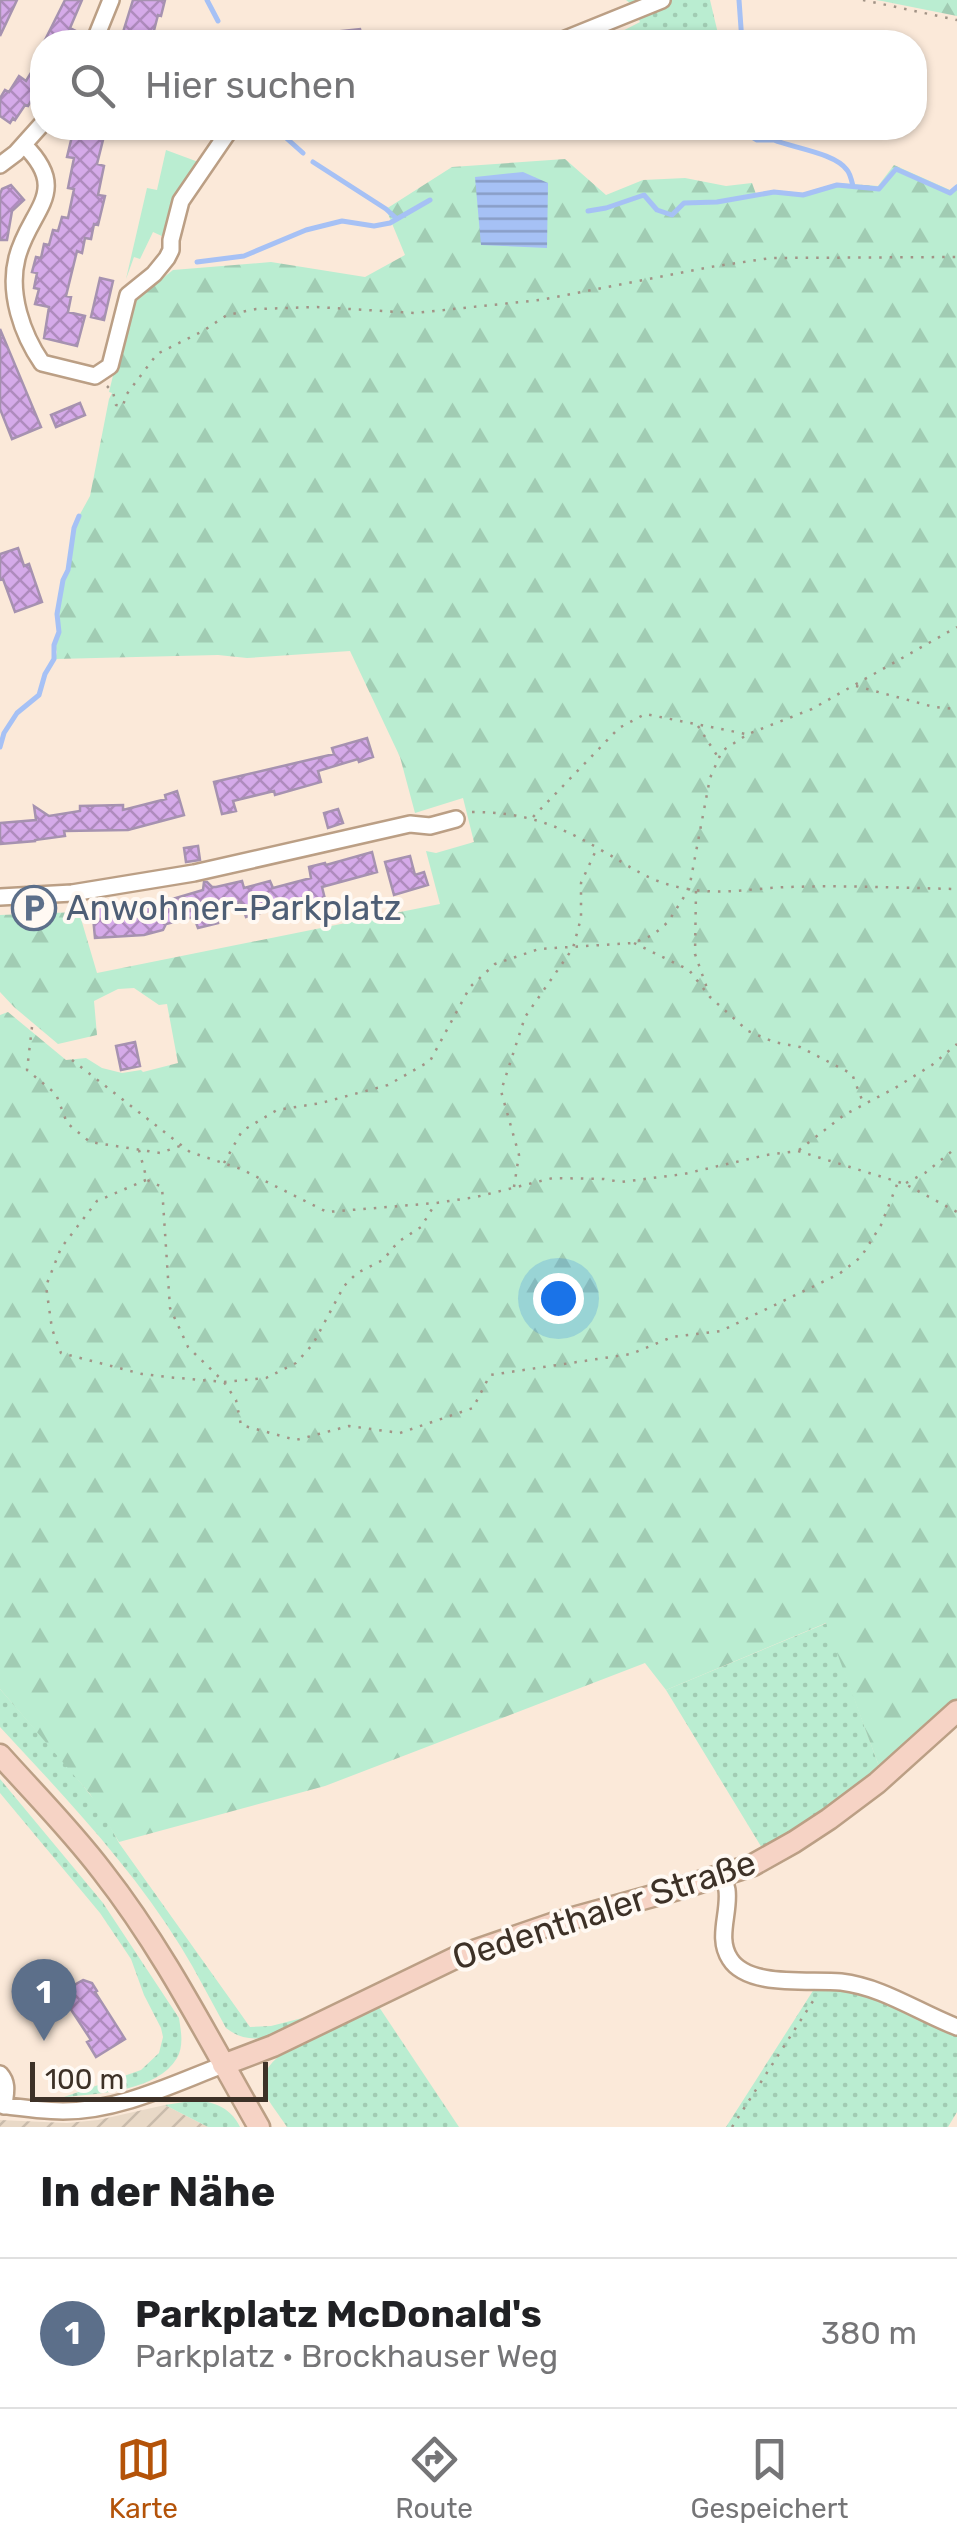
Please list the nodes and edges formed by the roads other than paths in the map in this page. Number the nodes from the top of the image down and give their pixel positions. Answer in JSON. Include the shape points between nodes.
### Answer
{"nodes":[{"id":1,"x":112,"y":0,"type":"edge"},
{"id":2,"x":662,"y":0,"type":"edge"},
{"id":3,"x":99,"y":30,"type":"edge"},
{"id":4,"x":588,"y":30,"type":"edge"},
{"id":5,"x":30,"y":138,"type":"edge"},
{"id":6,"x":222,"y":140,"type":"edge"},
{"id":7,"x":24,"y":145,"type":"junction"},
{"id":8,"x":0,"y":166,"type":"edge"},
{"id":9,"x":461,"y":815,"type":"road end"},
{"id":10,"x":0,"y":897,"type":"edge"},
{"id":11,"x":957,"y":1710,"type":"edge"},
{"id":12,"x":0,"y":1755,"type":"edge"},
{"id":13,"x":722,"y":1875,"type":"junction"},
{"id":14,"x":957,"y":2027,"type":"edge"},
{"id":15,"x":223,"y":2065,"type":"junction"},
{"id":16,"x":0,"y":2074,"type":"edge"},
{"id":17,"x":2,"y":2106,"type":"edge"},
{"id":18,"x":259,"y":2127,"type":"edge"}],
"edges":[{"from":1,"to":3,"type":"street"},
{"from":2,"to":4,"type":"street"},
{"from":5,"to":7,"type":"street"},
{"from":6,"to":7,"type":"street","via":[[181,202],[167,258],[128,295],[110,366],[95,376],[42,363],[20,318],[17,258],[46,190],[43,167]]},
{"from":7,"to":8,"type":"street"},
{"from":9,"to":10,"type":"street","via":[[194,874]]},
{"from":11,"to":13,"type":"main road","name":"Oedenthaler Straße","via":[[829,1819]]},
{"from":12,"to":15,"type":"main road","via":[[102,1870]]},
{"from":13,"to":14,"type":"street","via":[[728,1958],[745,1974],[856,1985]]},
{"from":13,"to":15,"type":"main road","name":"Oedenthaler Straße","via":[[460,1956]]},
{"from":15,"to":17,"type":"street","via":[[91,2108]]},
{"from":15,"to":18,"type":"main road"},
{"from":16,"to":17,"type":"street"}]}
